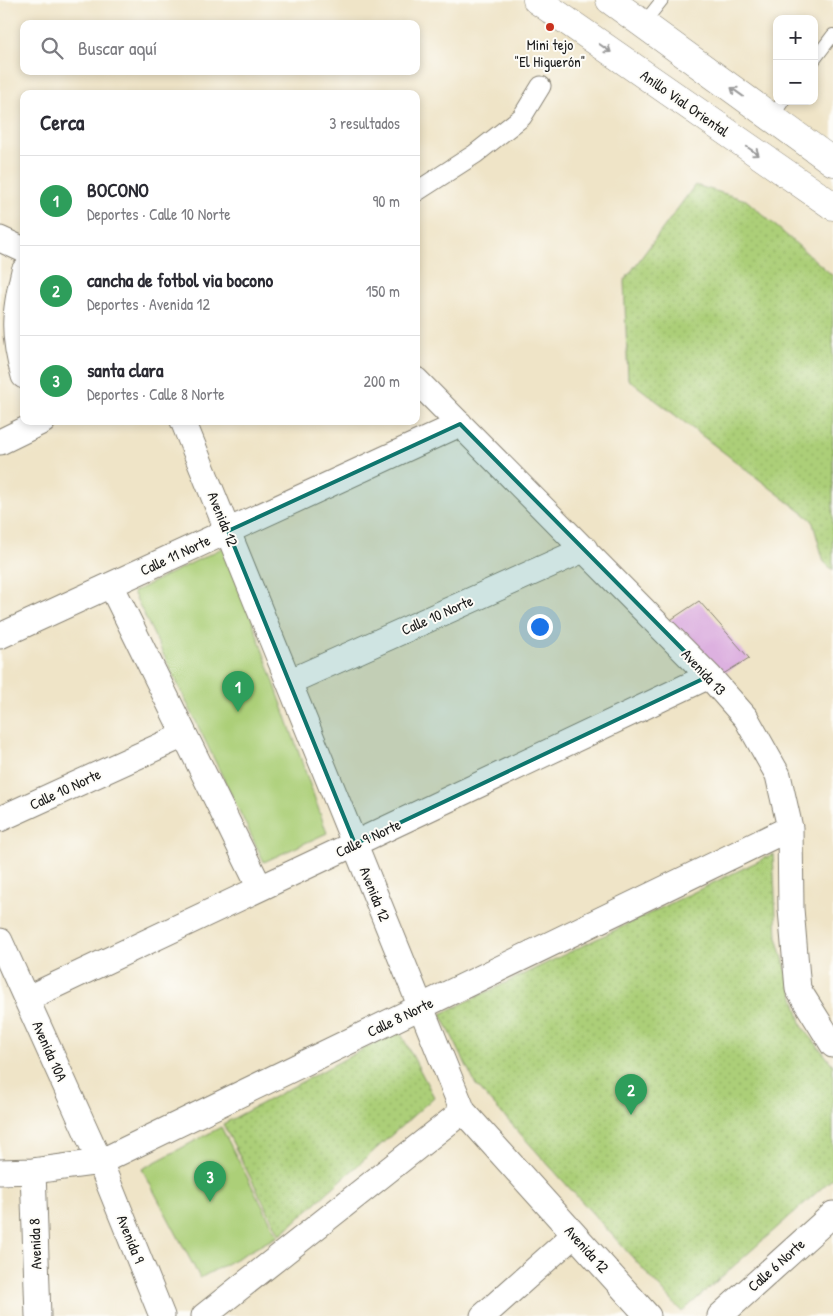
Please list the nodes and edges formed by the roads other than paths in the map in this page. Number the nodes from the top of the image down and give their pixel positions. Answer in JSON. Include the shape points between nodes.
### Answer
{"nodes":[{"id":1,"x":536,"y":0,"type":"edge"},
{"id":2,"x":662,"y":0,"type":"edge"},
{"id":3,"x":619,"y":2,"type":"edge"},
{"id":4,"x":643,"y":24,"type":"junction"},
{"id":5,"x":833,"y":35,"type":"edge"},
{"id":6,"x":818,"y":55,"type":"edge"},
{"id":7,"x":541,"y":86,"type":"dead end"},
{"id":8,"x":778,"y":109,"type":"edge"},
{"id":9,"x":833,"y":162,"type":"edge"},
{"id":10,"x":420,"y":189,"type":"edge"},
{"id":11,"x":833,"y":206,"type":"edge"},
{"id":12,"x":0,"y":239,"type":"edge"},
{"id":13,"x":20,"y":248,"type":"edge"},
{"id":14,"x":20,"y":288,"type":"edge"},
{"id":15,"x":20,"y":363,"type":"edge"},
{"id":16,"x":420,"y":384,"type":"edge"},
{"id":17,"x":460,"y":424,"type":"junction"},
{"id":18,"x":33,"y":425,"type":"edge"},
{"id":19,"x":185,"y":425,"type":"edge"},
{"id":20,"x":0,"y":442,"type":"edge"},
{"id":21,"x":228,"y":531,"type":"junction"},
{"id":22,"x":585,"y":549,"type":"junction"},
{"id":23,"x":111,"y":585,"type":"junction"},
{"id":24,"x":0,"y":636,"type":"edge"},
{"id":25,"x":709,"y":676,"type":"junction"},
{"id":26,"x":289,"y":682,"type":"junction"},
{"id":27,"x":184,"y":735,"type":"junction"},
{"id":28,"x":0,"y":819,"type":"edge"},
{"id":29,"x":790,"y":828,"type":"junction"},
{"id":30,"x":355,"y":844,"type":"junction"},
{"id":31,"x":260,"y":888,"type":"junction"},
{"id":32,"x":0,"y":941,"type":"edge"},
{"id":33,"x":5,"y":964,"type":"edge"},
{"id":34,"x":26,"y":999,"type":"junction"},
{"id":35,"x":420,"y":1007,"type":"junction"},
{"id":36,"x":833,"y":1044,"type":"edge"},
{"id":37,"x":463,"y":1111,"type":"junction"},
{"id":38,"x":100,"y":1162,"type":"junction"},
{"id":39,"x":33,"y":1171,"type":"junction"},
{"id":40,"x":0,"y":1172,"type":"edge"},
{"id":41,"x":833,"y":1214,"type":"edge"},
{"id":42,"x":574,"y":1234,"type":"junction"},
{"id":43,"x":38,"y":1316,"type":"edge"},
{"id":44,"x":162,"y":1316,"type":"edge"},
{"id":45,"x":204,"y":1316,"type":"edge"},
{"id":46,"x":483,"y":1316,"type":"edge"},
{"id":47,"x":648,"y":1316,"type":"edge"},
{"id":48,"x":720,"y":1316,"type":"edge"}],
"edges":[{"from":1,"to":11,"type":"highway","name":"Anillo Vial Oriental","one_way":true},
{"from":2,"to":4,"type":"lane"},
{"from":3,"to":4,"type":"highway"},
{"from":8,"to":4,"type":"highway","one_way":true},
{"from":5,"to":6,"type":"lane"},
{"from":7,"to":10,"type":"street","via":[[522,117],[475,154]]},
{"from":8,"to":9,"type":"highway"},
{"from":12,"to":13,"type":"street"},
{"from":14,"to":15,"type":"street","via":[[15,338]]},
{"from":16,"to":17,"type":"street","name":"Avenida 13"},
{"from":17,"to":21,"type":"street","name":"Calle 11 Norte"},
{"from":17,"to":22,"type":"street","name":"Avenida 13"},
{"from":18,"to":20,"type":"street"},
{"from":19,"to":21,"type":"street","name":"Avenida 12"},
{"from":21,"to":23,"type":"street","name":"Calle 11 Norte"},
{"from":21,"to":26,"type":"street","name":"Avenida 12"},
{"from":22,"to":25,"type":"street","name":"Avenida 13"},
{"from":22,"to":26,"type":"street","name":"Calle 10 Norte"},
{"from":23,"to":24,"type":"street","name":"Calle 11 Norte"},
{"from":23,"to":27,"type":"street"},
{"from":25,"to":29,"type":"street","name":"Avenida 13","via":[[746,718],[778,775]]},
{"from":25,"to":30,"type":"street","name":"Calle 9 Norte"},
{"from":26,"to":30,"type":"street","name":"Avenida 12"},
{"from":27,"to":28,"type":"street","name":"Calle 10 Norte"},
{"from":27,"to":31,"type":"street"},
{"from":29,"to":35,"type":"street","name":"Calle 8 Norte"},
{"from":29,"to":36,"type":"street","name":"Avenida 13","via":[[791,909],[798,989]]},
{"from":30,"to":31,"type":"street","name":"Calle 9 Norte"},
{"from":30,"to":35,"type":"street","name":"Avenida 12"},
{"from":31,"to":34,"type":"street","name":"Calle 9 Norte"},
{"from":32,"to":33,"type":"street","name":"Avenida 10A"},
{"from":33,"to":34,"type":"street","name":"Avenida 10A"},
{"from":34,"to":38,"type":"street","name":"Avenida 10A"},
{"from":35,"to":37,"type":"street","name":"Avenida 12"},
{"from":35,"to":38,"type":"street","name":"Calle 8 Norte"},
{"from":37,"to":42,"type":"street","name":"Avenida 12"},
{"from":37,"to":45,"type":"street"},
{"from":38,"to":39,"type":"street","name":"Calle 8 Norte"},
{"from":38,"to":44,"type":"street","name":"Avenida 9"},
{"from":39,"to":40,"type":"street","name":"Calle 8 Norte"},
{"from":39,"to":43,"type":"street","name":"Avenida 8"},
{"from":41,"to":48,"type":"street","name":"Calle 6 Norte"},
{"from":42,"to":46,"type":"street"},
{"from":42,"to":47,"type":"street","name":"Avenida 12"}]}
